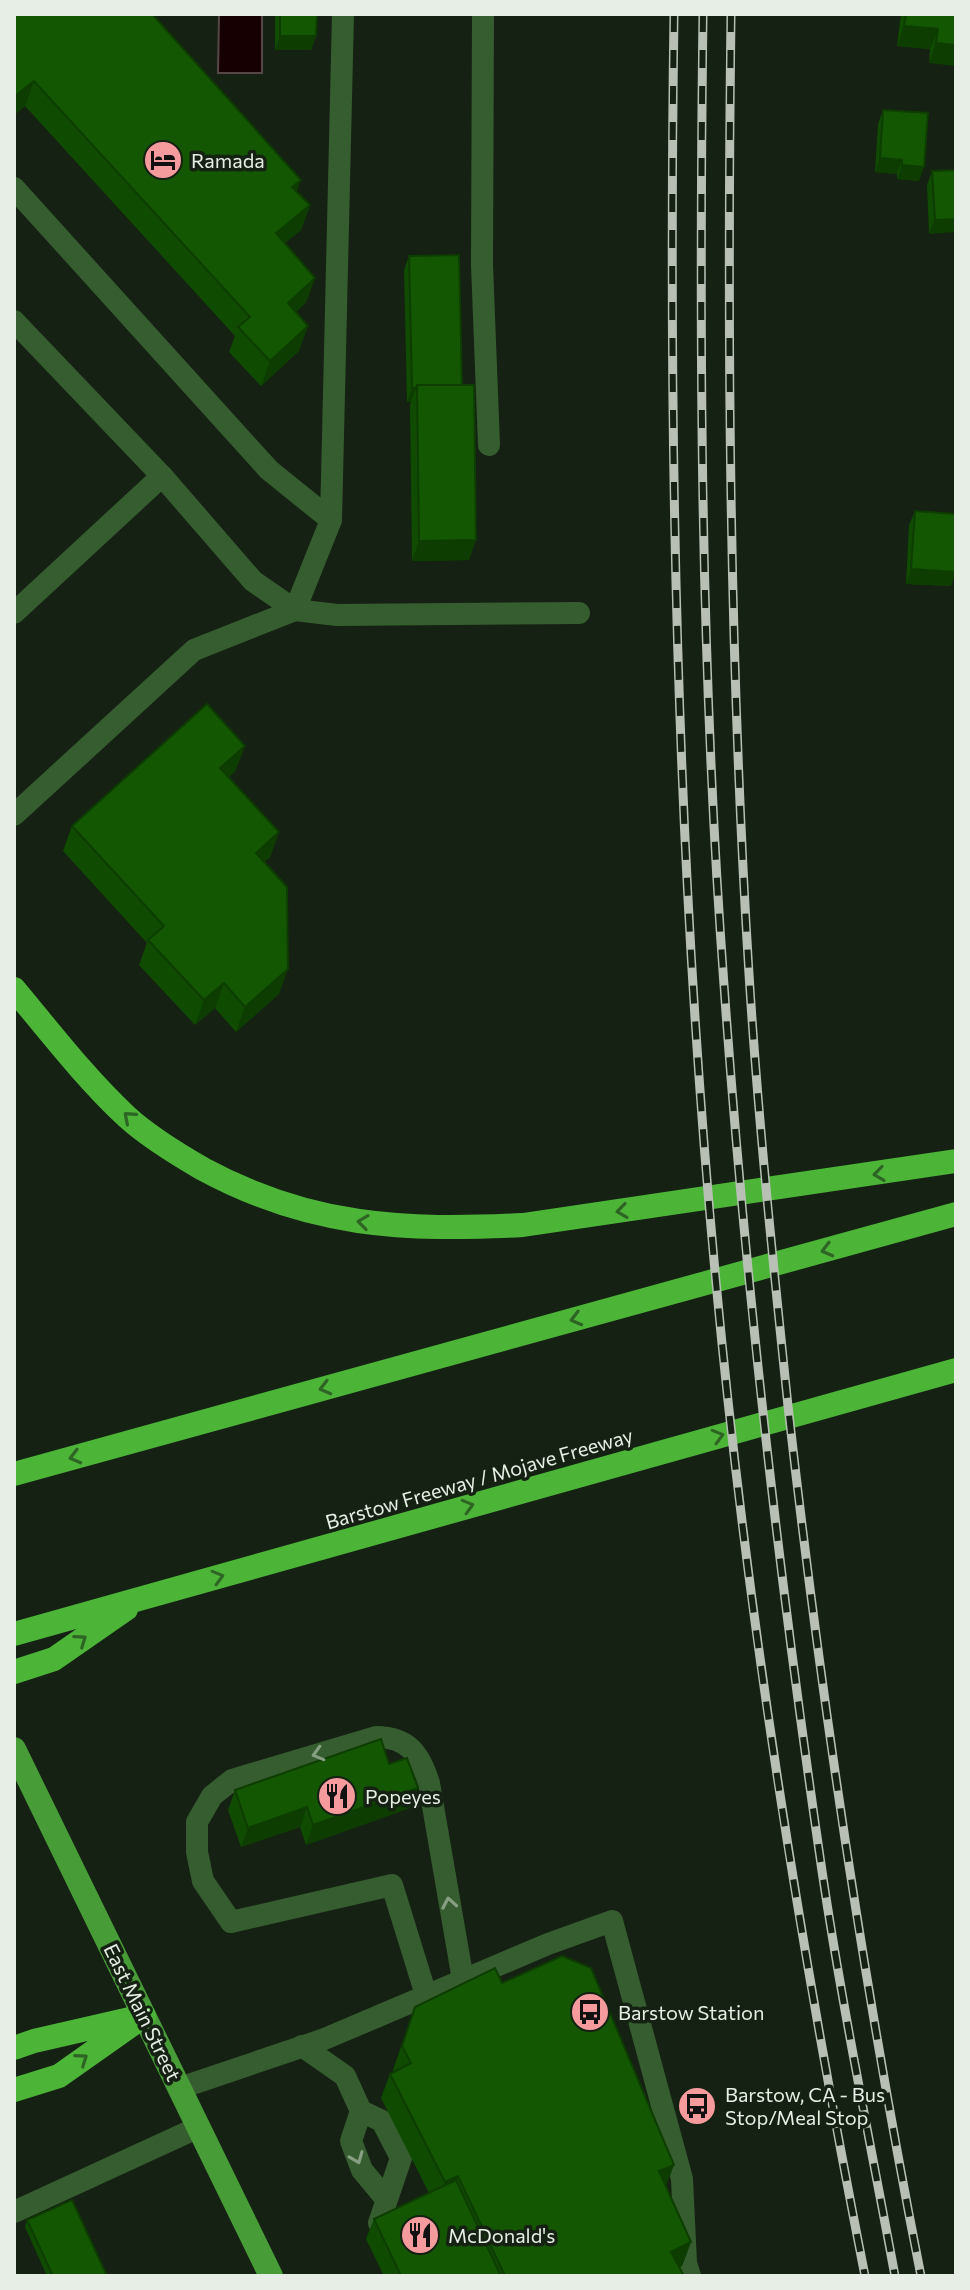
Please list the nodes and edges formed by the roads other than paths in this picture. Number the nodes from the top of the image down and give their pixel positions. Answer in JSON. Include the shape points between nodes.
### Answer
{"nodes":[{"id":1,"x":343,"y":14,"type":"edge"},
{"id":2,"x":483,"y":14,"type":"edge"},
{"id":3,"x":14,"y":188,"type":"edge"},
{"id":4,"x":14,"y":321,"type":"edge"},
{"id":5,"x":489,"y":445,"type":"dead end"},
{"id":6,"x":162,"y":476,"type":"junction"},
{"id":7,"x":331,"y":520,"type":"junction"},
{"id":8,"x":295,"y":610,"type":"junction"},
{"id":9,"x":14,"y":613,"type":"edge"},
{"id":10,"x":579,"y":613,"type":"dead end"},
{"id":11,"x":14,"y":815,"type":"edge"},
{"id":12,"x":14,"y":989,"type":"edge"},
{"id":13,"x":956,"y":1161,"type":"edge"},
{"id":14,"x":956,"y":1214,"type":"edge"},
{"id":15,"x":956,"y":1370,"type":"edge"},
{"id":16,"x":14,"y":1474,"type":"edge"},
{"id":17,"x":143,"y":1598,"type":"junction"},
{"id":18,"x":14,"y":1634,"type":"edge"},
{"id":19,"x":14,"y":1672,"type":"edge"},
{"id":20,"x":14,"y":1749,"type":"edge"},
{"id":21,"x":463,"y":1980,"type":"junction"},
{"id":22,"x":426,"y":1995,"type":"junction"},
{"id":23,"x":144,"y":2016,"type":"junction"},
{"id":24,"x":302,"y":2046,"type":"junction"},
{"id":25,"x":14,"y":2048,"type":"edge"},
{"id":26,"x":180,"y":2088,"type":"junction"},
{"id":27,"x":14,"y":2090,"type":"edge"},
{"id":28,"x":361,"y":2111,"type":"junction"},
{"id":29,"x":199,"y":2127,"type":"junction"},
{"id":30,"x":386,"y":2199,"type":"junction"},
{"id":31,"x":14,"y":2212,"type":"edge"},
{"id":32,"x":383,"y":2231,"type":"edge"},
{"id":33,"x":271,"y":2276,"type":"edge"},
{"id":34,"x":690,"y":2276,"type":"edge"}],
"edges":[{"from":1,"to":7,"type":"lane"},
{"from":2,"to":5,"type":"lane","via":[[482,265]]},
{"from":3,"to":7,"type":"lane","via":[[269,470]]},
{"from":4,"to":6,"type":"lane"},
{"from":6,"to":8,"type":"lane","via":[[253,581]]},
{"from":6,"to":9,"type":"lane"},
{"from":7,"to":8,"type":"lane"},
{"from":8,"to":10,"type":"lane","via":[[337,615]]},
{"from":8,"to":11,"type":"lane","via":[[194,650]]},
{"from":13,"to":12,"type":"highway","one_way":true,"via":[[523,1225],[457,1228],[313,1214],[242,1190],[182,1157],[128,1118]]},
{"from":14,"to":16,"type":"highway","one_way":true},
{"from":17,"to":15,"type":"highway","name":"Barstow Freeway / Mojave Freeway","one_way":true},
{"from":17,"to":18,"type":"highway","name":"Barstow Freeway / Mojave Freeway"},
{"from":19,"to":17,"type":"highway","one_way":true,"via":[[54,1659]]},
{"from":20,"to":23,"type":"main road","name":"East Main Street"},
{"from":21,"to":22,"type":"lane"},
{"from":21,"to":22,"type":"lane","one_way":true,"via":[[429,1783],[421,1760],[407,1746],[391,1737],[376,1737],[232,1780],[212,1796],[197,1822],[197,1852],[203,1881],[231,1922],[392,1885]]},
{"from":21,"to":34,"type":"lane","via":[[612,1921],[682,2179]]},
{"from":22,"to":24,"type":"lane"},
{"from":23,"to":25,"type":"highway"},
{"from":23,"to":26,"type":"main road","name":"East Main Street"},
{"from":27,"to":23,"type":"highway","one_way":true,"via":[[59,2076]]},
{"from":24,"to":26,"type":"lane"},
{"from":24,"to":28,"type":"lane","via":[[345,2076]]},
{"from":26,"to":29,"type":"main road","name":"East Main Street"},
{"from":28,"to":30,"type":"lane","one_way":true,"via":[[351,2141],[362,2170]]},
{"from":28,"to":30,"type":"lane","via":[[382,2121],[401,2158]]},
{"from":29,"to":31,"type":"lane"},
{"from":29,"to":33,"type":"main road","name":"East Main Street"},
{"from":30,"to":32,"type":"lane","via":[[379,2223]]}]}
